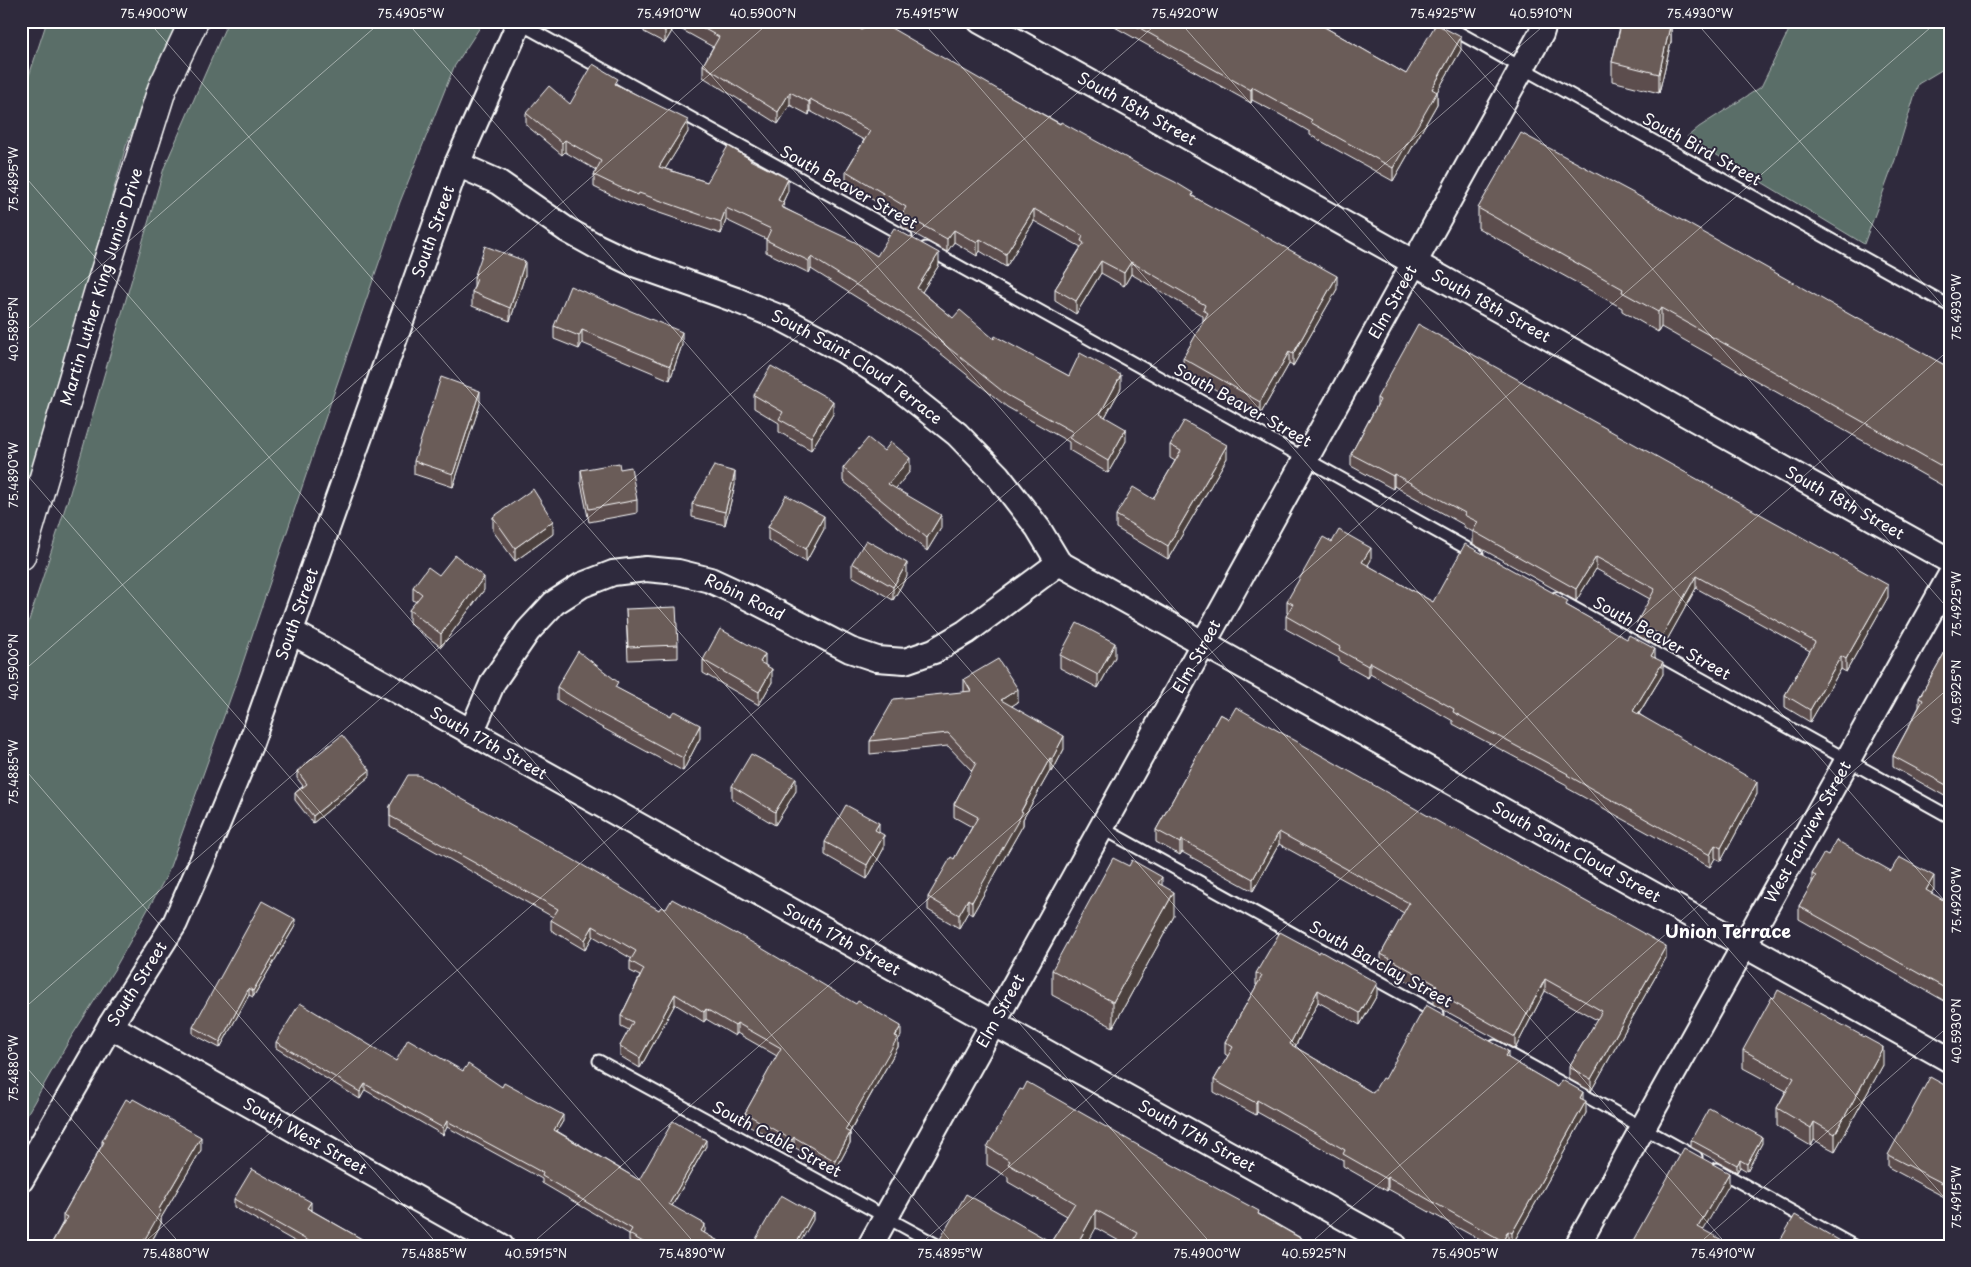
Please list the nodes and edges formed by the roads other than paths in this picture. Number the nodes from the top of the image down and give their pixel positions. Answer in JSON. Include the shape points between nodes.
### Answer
{"nodes":[{"id":1,"x":194,"y":21,"type":"edge"},
{"id":2,"x":980,"y":21,"type":"edge"},
{"id":3,"x":1438,"y":21,"type":"edge"},
{"id":4,"x":1544,"y":21,"type":"edge"},
{"id":5,"x":520,"y":22,"type":"edge"},
{"id":6,"x":1522,"y":68,"type":"junction"},
{"id":7,"x":457,"y":164,"type":"junction"},
{"id":8,"x":1414,"y":263,"type":"junction"},
{"id":9,"x":1950,"y":306,"type":"edge"},
{"id":10,"x":1306,"y":459,"type":"junction"},
{"id":11,"x":21,"y":556,"type":"edge"},
{"id":12,"x":1489,"y":561,"type":"edge"},
{"id":13,"x":1950,"y":561,"type":"edge"},
{"id":14,"x":1059,"y":563,"type":"junction"},
{"id":15,"x":1950,"y":576,"type":"edge"},
{"id":16,"x":1542,"y":590,"type":"edge"},
{"id":17,"x":290,"y":631,"type":"junction"},
{"id":18,"x":1203,"y":644,"type":"junction"},
{"id":19,"x":471,"y":733,"type":"junction"},
{"id":20,"x":1847,"y":760,"type":"junction"},
{"id":21,"x":1950,"y":817,"type":"edge"},
{"id":22,"x":1102,"y":828,"type":"junction"},
{"id":23,"x":1744,"y":946,"type":"junction"},
{"id":24,"x":1444,"y":1018,"type":"edge"},
{"id":25,"x":994,"y":1021,"type":"junction"},
{"id":26,"x":110,"y":1026,"type":"junction"},
{"id":27,"x":1488,"y":1042,"type":"edge"},
{"id":28,"x":1950,"y":1060,"type":"edge"},
{"id":29,"x":599,"y":1062,"type":"dead end"},
{"id":30,"x":1643,"y":1128,"type":"junction"},
{"id":31,"x":21,"y":1180,"type":"edge"},
{"id":32,"x":886,"y":1216,"type":"junction"},
{"id":33,"x":501,"y":1246,"type":"edge"},
{"id":34,"x":870,"y":1246,"type":"edge"},
{"id":35,"x":939,"y":1246,"type":"edge"},
{"id":36,"x":1395,"y":1246,"type":"edge"},
{"id":37,"x":1577,"y":1246,"type":"edge"},
{"id":38,"x":1854,"y":1246,"type":"edge"}],
"edges":[{"from":1,"to":11,"type":"main road","name":"Martin Luther King Junior Drive","via":[[162,88]]},
{"from":2,"to":8,"type":"street","name":"South 18th Street"},
{"from":3,"to":6,"type":"lane","name":"South Bird Street"},
{"from":4,"to":6,"type":"street","name":"Elm Street","via":[[1541,34]]},
{"from":5,"to":7,"type":"street","name":"South Street"},
{"from":5,"to":10,"type":"lane","name":"South Beaver Street"},
{"from":6,"to":8,"type":"street","name":"Elm Street"},
{"from":6,"to":9,"type":"lane","name":"South Bird Street"},
{"from":7,"to":14,"type":"street","name":"South Saint Cloud Terrace","via":[[498,182],[596,246],[634,264],[781,318],[842,350],[889,380],[957,434],[998,476],[1038,528]]},
{"from":7,"to":17,"type":"street","name":"South Street"},
{"from":8,"to":10,"type":"street","name":"Elm Street"},
{"from":8,"to":13,"type":"street","name":"South 18th Street"},
{"from":10,"to":12,"type":"lane","name":"South Beaver Street"},
{"from":10,"to":18,"type":"street","name":"Elm Street"},
{"from":14,"to":18,"type":"street","name":"South Saint Cloud Terrace"},
{"from":14,"to":19,"type":"street","name":"Robin Road","via":[[966,632],[934,651],[905,661],[877,659],[850,650],[710,580],[646,569],[613,573],[582,585],[554,603],[528,631],[493,682]]},
{"from":15,"to":20,"type":"street","name":"West Fairview Street"},
{"from":16,"to":20,"type":"lane","name":"South Beaver Street"},
{"from":17,"to":19,"type":"street","name":"South 17th Street"},
{"from":17,"to":26,"type":"street","name":"South Street","via":[[250,745],[175,923]]},
{"from":18,"to":22,"type":"street","name":"Elm Street"},
{"from":18,"to":23,"type":"street","name":"South Saint Cloud Street"},
{"from":19,"to":25,"type":"street","name":"South 17th Street"},
{"from":20,"to":21,"type":"lane","name":"South Beaver Street"},
{"from":20,"to":23,"type":"street","name":"West Fairview Street"},
{"from":22,"to":24,"type":"lane","name":"South Barclay Street"},
{"from":22,"to":25,"type":"street","name":"Elm Street"},
{"from":23,"to":28,"type":"street","name":"South Saint Cloud Street"},
{"from":23,"to":30,"type":"street","name":"West Fairview Street"},
{"from":25,"to":32,"type":"street","name":"Elm Street"},
{"from":25,"to":36,"type":"street","name":"South 17th Street"},
{"from":26,"to":31,"type":"street","name":"South Street"},
{"from":26,"to":33,"type":"street","name":"South West Street"},
{"from":27,"to":30,"type":"lane"},
{"from":29,"to":32,"type":"lane","name":"South Cable Street"},
{"from":30,"to":37,"type":"street","name":"West Fairview Street"},
{"from":30,"to":38,"type":"lane"},
{"from":32,"to":34,"type":"street","name":"Elm Street"},
{"from":32,"to":35,"type":"lane","name":"South Cable Street"}]}
